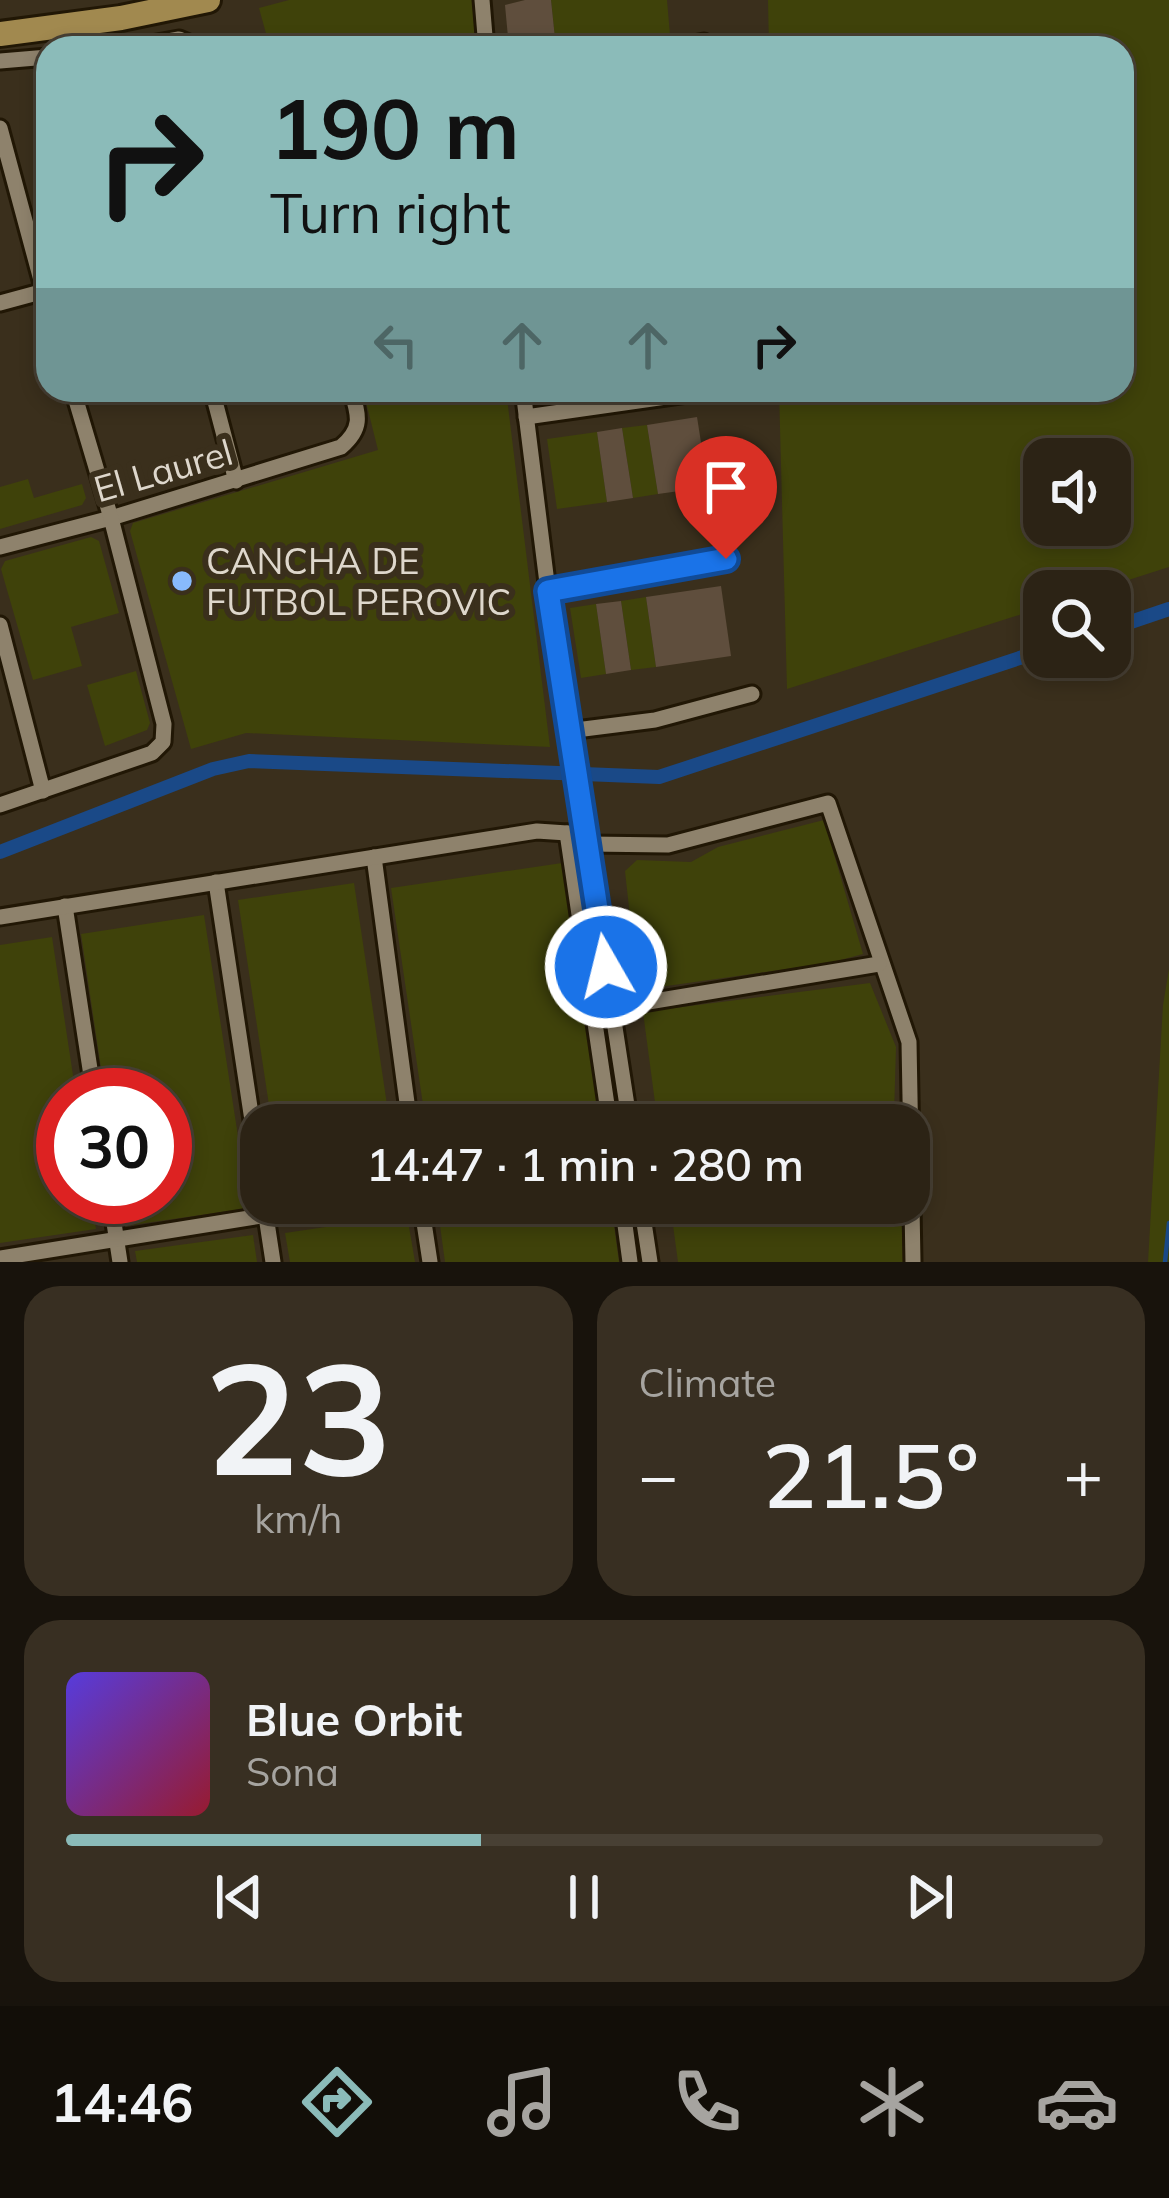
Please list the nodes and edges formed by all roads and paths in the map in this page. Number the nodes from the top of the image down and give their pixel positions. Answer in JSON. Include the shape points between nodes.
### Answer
{"nodes":[{"id":1,"x":129,"y":0,"type":"edge"},
{"id":2,"x":208,"y":0,"type":"edge"},
{"id":3,"x":482,"y":0,"type":"edge"},
{"id":4,"x":0,"y":18,"type":"edge"},
{"id":5,"x":0,"y":34,"type":"edge"},
{"id":6,"x":485,"y":36,"type":"edge"},
{"id":7,"x":36,"y":58,"type":"edge"},
{"id":8,"x":0,"y":61,"type":"edge"},
{"id":9,"x":0,"y":128,"type":"edge"},
{"id":10,"x":36,"y":259,"type":"edge"},
{"id":11,"x":36,"y":298,"type":"edge"},
{"id":12,"x":0,"y":303,"type":"edge"},
{"id":13,"x":77,"y":402,"type":"edge"},
{"id":14,"x":215,"y":402,"type":"edge"},
{"id":15,"x":355,"y":402,"type":"edge"},
{"id":16,"x":525,"y":402,"type":"edge"},
{"id":17,"x":631,"y":402,"type":"edge"},
{"id":18,"x":526,"y":417,"type":"junction"},
{"id":19,"x":236,"y":481,"type":"junction"},
{"id":20,"x":111,"y":518,"type":"junction"},
{"id":21,"x":0,"y":547,"type":"edge"},
{"id":22,"x":726,"y":559,"type":"dead end"},
{"id":23,"x":548,"y":591,"type":"junction"},
{"id":24,"x":0,"y":625,"type":"edge"},
{"id":25,"x":752,"y":694,"type":"dead end"},
{"id":26,"x":568,"y":730,"type":"junction"},
{"id":27,"x":43,"y":791,"type":"junction"},
{"id":28,"x":0,"y":806,"type":"edge"},
{"id":29,"x":567,"y":833,"type":"junction"},
{"id":30,"x":587,"y":840,"type":"junction"},
{"id":31,"x":374,"y":857,"type":"junction"},
{"id":32,"x":215,"y":882,"type":"junction"},
{"id":33,"x":65,"y":906,"type":"junction"},
{"id":34,"x":0,"y":916,"type":"edge"},
{"id":35,"x":879,"y":964,"type":"junction"},
{"id":36,"x":612,"y":1008,"type":"junction"},
{"id":37,"x":90,"y":1068,"type":"edge"},
{"id":38,"x":249,"y":1104,"type":"edge"},
{"id":39,"x":407,"y":1104,"type":"edge"},
{"id":40,"x":607,"y":1104,"type":"edge"},
{"id":41,"x":627,"y":1104,"type":"edge"},
{"id":42,"x":909,"y":1104,"type":"edge"},
{"id":43,"x":240,"y":1215,"type":"edge"},
{"id":44,"x":114,"y":1224,"type":"edge"},
{"id":45,"x":268,"y":1224,"type":"edge"},
{"id":46,"x":424,"y":1224,"type":"edge"},
{"id":47,"x":625,"y":1224,"type":"edge"},
{"id":48,"x":644,"y":1224,"type":"edge"},
{"id":49,"x":912,"y":1224,"type":"edge"},
{"id":50,"x":117,"y":1240,"type":"junction"},
{"id":51,"x":0,"y":1258,"type":"edge"},
{"id":52,"x":120,"y":1262,"type":"edge"},
{"id":53,"x":273,"y":1262,"type":"edge"},
{"id":54,"x":430,"y":1262,"type":"edge"},
{"id":55,"x":630,"y":1262,"type":"edge"},
{"id":56,"x":650,"y":1262,"type":"edge"},
{"id":57,"x":913,"y":1262,"type":"edge"}],
"edges":[{"from":1,"to":4,"type":"main road"},
{"from":2,"to":5,"type":"main road"},
{"from":3,"to":6,"type":"street"},
{"from":7,"to":8,"type":"street"},
{"from":9,"to":10,"type":"street"},
{"from":11,"to":12,"type":"street"},
{"from":13,"to":20,"type":"street"},
{"from":14,"to":19,"type":"street"},
{"from":15,"to":19,"type":"street","name":"El Laurel","via":[[355,435],[341,447]]},
{"from":16,"to":18,"type":"street"},
{"from":17,"to":18,"type":"street"},
{"from":18,"to":23,"type":"street"},
{"from":19,"to":20,"type":"street","name":"El Laurel"},
{"from":20,"to":21,"type":"street","name":"El Laurel"},
{"from":20,"to":27,"type":"street","via":[[163,742],[152,753]]},
{"from":22,"to":23,"type":"street"},
{"from":23,"to":26,"type":"street"},
{"from":24,"to":27,"type":"street"},
{"from":25,"to":26,"type":"street","via":[[656,720]]},
{"from":26,"to":30,"type":"street"},
{"from":27,"to":28,"type":"street"},
{"from":29,"to":30,"type":"street"},
{"from":29,"to":31,"type":"street"},
{"from":29,"to":40,"type":"street"},
{"from":30,"to":35,"type":"street","via":[[668,845],[828,803]]},
{"from":30,"to":36,"type":"street"},
{"from":31,"to":32,"type":"street"},
{"from":31,"to":39,"type":"street"},
{"from":32,"to":33,"type":"street"},
{"from":32,"to":38,"type":"street"},
{"from":33,"to":34,"type":"street"},
{"from":33,"to":37,"type":"street"},
{"from":35,"to":36,"type":"street"},
{"from":35,"to":42,"type":"street","via":[[908,1042]]},
{"from":36,"to":41,"type":"street"},
{"from":43,"to":50,"type":"street"},
{"from":44,"to":50,"type":"street"},
{"from":45,"to":53,"type":"street"},
{"from":46,"to":54,"type":"street"},
{"from":47,"to":55,"type":"street"},
{"from":48,"to":56,"type":"street"},
{"from":49,"to":57,"type":"street"},
{"from":50,"to":51,"type":"street"},
{"from":50,"to":52,"type":"street"}]}
